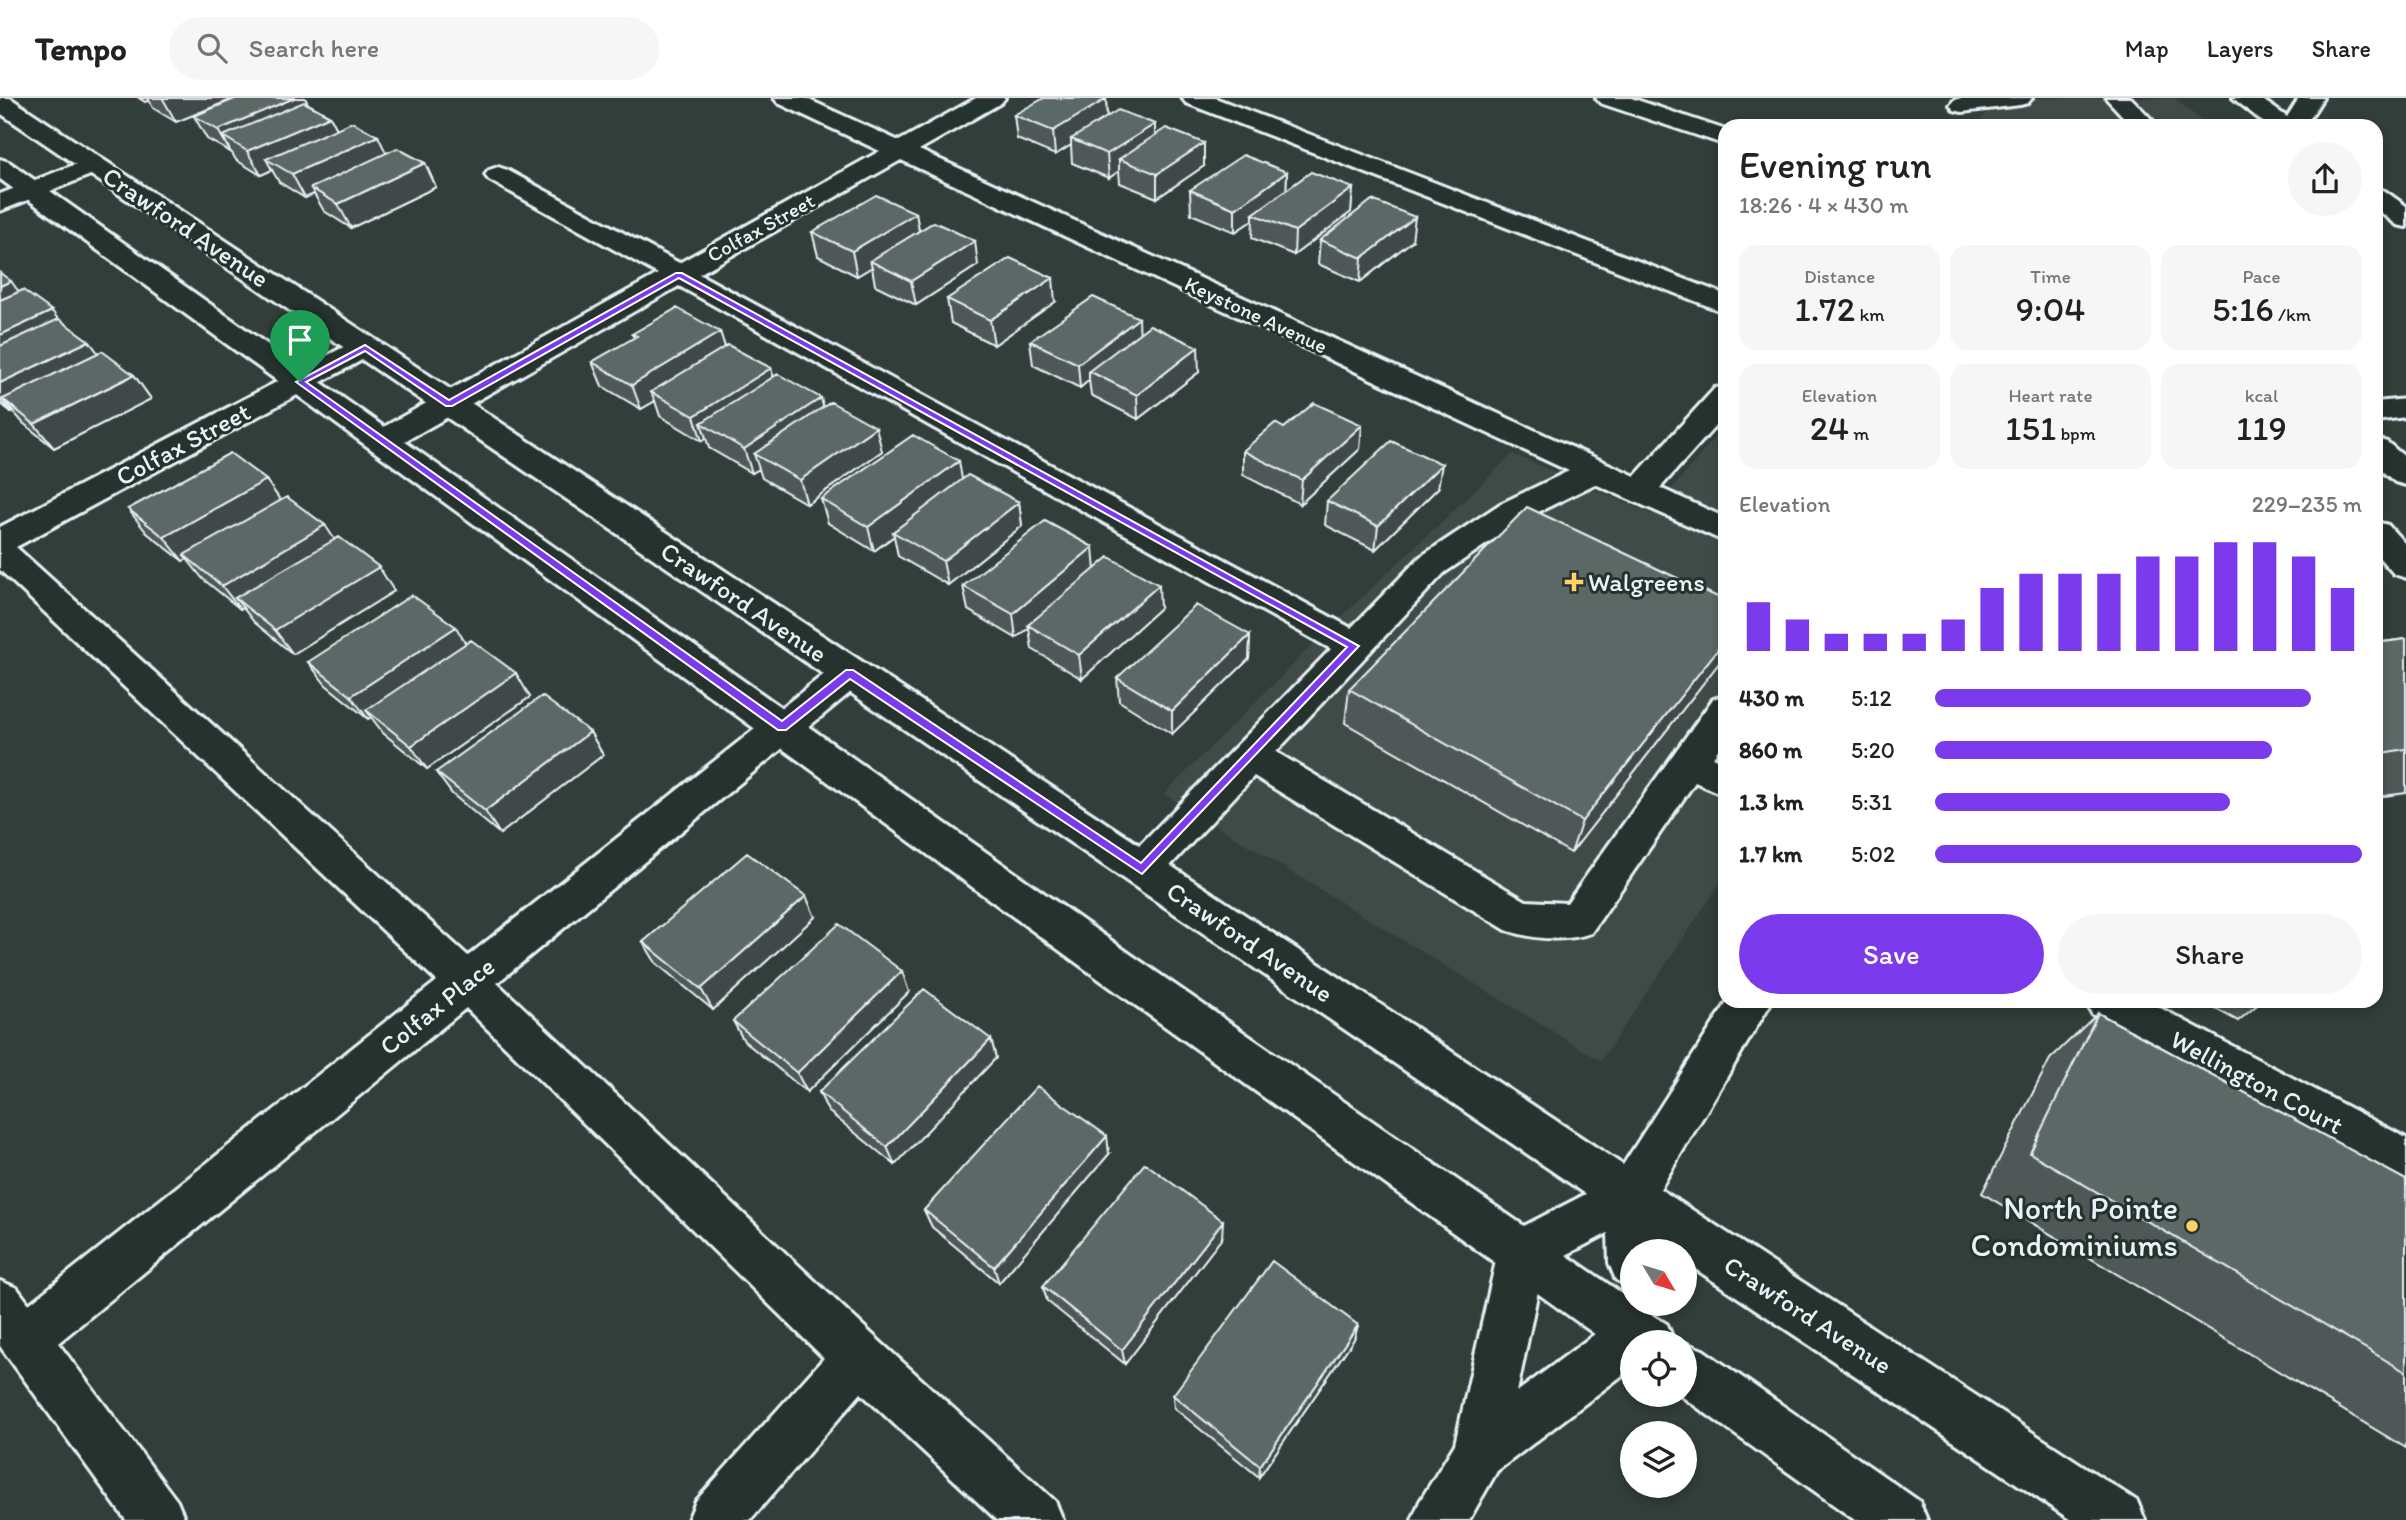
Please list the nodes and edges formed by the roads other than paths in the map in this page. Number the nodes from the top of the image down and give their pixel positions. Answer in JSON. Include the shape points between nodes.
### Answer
{"nodes":[{"id":1,"x":786,"y":98,"type":"edge"},
{"id":2,"x":993,"y":98,"type":"edge"},
{"id":3,"x":1194,"y":98,"type":"edge"},
{"id":4,"x":1608,"y":98,"type":"edge"},
{"id":5,"x":2020,"y":98,"type":"edge"},
{"id":6,"x":2118,"y":98,"type":"edge"},
{"id":7,"x":2245,"y":98,"type":"edge"},
{"id":8,"x":2311,"y":98,"type":"edge"},
{"id":9,"x":0,"y":102,"type":"edge"},
{"id":10,"x":1962,"y":109,"type":"edge"},
{"id":11,"x":2139,"y":119,"type":"edge"},
{"id":12,"x":2274,"y":119,"type":"edge"},
{"id":13,"x":2297,"y":119,"type":"edge"},
{"id":14,"x":1718,"y":135,"type":"edge"},
{"id":15,"x":899,"y":150,"type":"junction"},
{"id":16,"x":94,"y":165,"type":"junction"},
{"id":17,"x":0,"y":167,"type":"edge"},
{"id":18,"x":498,"y":175,"type":"dead end"},
{"id":19,"x":32,"y":190,"type":"junction"},
{"id":20,"x":2383,"y":201,"type":"edge"},
{"id":21,"x":0,"y":203,"type":"edge"},
{"id":22,"x":2406,"y":219,"type":"edge"},
{"id":23,"x":679,"y":275,"type":"junction"},
{"id":24,"x":1718,"y":302,"type":"edge"},
{"id":25,"x":365,"y":347,"type":"junction"},
{"id":26,"x":300,"y":382,"type":"junction"},
{"id":27,"x":449,"y":404,"type":"junction"},
{"id":28,"x":1718,"y":404,"type":"edge"},
{"id":29,"x":2406,"y":408,"type":"edge"},
{"id":30,"x":2383,"y":411,"type":"edge"},
{"id":31,"x":382,"y":441,"type":"junction"},
{"id":32,"x":2383,"y":455,"type":"edge"},
{"id":33,"x":1595,"y":471,"type":"junction"},
{"id":34,"x":2406,"y":475,"type":"edge"},
{"id":35,"x":1639,"y":491,"type":"junction"},
{"id":36,"x":1511,"y":512,"type":"junction"},
{"id":37,"x":1718,"y":527,"type":"edge"},
{"id":38,"x":1549,"y":529,"type":"edge"},
{"id":39,"x":0,"y":541,"type":"edge"},
{"id":40,"x":2383,"y":541,"type":"edge"},
{"id":41,"x":0,"y":551,"type":"edge"},
{"id":42,"x":2406,"y":566,"type":"edge"},
{"id":43,"x":1354,"y":646,"type":"junction"},
{"id":44,"x":850,"y":673,"type":"junction"},
{"id":45,"x":1718,"y":720,"type":"edge"},
{"id":46,"x":782,"y":727,"type":"junction"},
{"id":47,"x":1250,"y":755,"type":"junction"},
{"id":48,"x":1689,"y":762,"type":"junction"},
{"id":49,"x":1718,"y":776,"type":"edge"},
{"id":50,"x":1142,"y":869,"type":"junction"},
{"id":51,"x":467,"y":982,"type":"junction"},
{"id":52,"x":1747,"y":1008,"type":"edge"},
{"id":53,"x":2120,"y":1008,"type":"edge"},
{"id":54,"x":2406,"y":1162,"type":"edge"},
{"id":55,"x":1629,"y":1196,"type":"junction"},
{"id":56,"x":1632,"y":1239,"type":"edge"},
{"id":57,"x":1521,"y":1252,"type":"junction"},
{"id":58,"x":12,"y":1322,"type":"edge"},
{"id":59,"x":1640,"y":1326,"type":"edge"},
{"id":60,"x":859,"y":1357,"type":"junction"},
{"id":61,"x":1697,"y":1376,"type":"edge"},
{"id":62,"x":1479,"y":1453,"type":"junction"},
{"id":63,"x":158,"y":1520,"type":"edge"},
{"id":64,"x":715,"y":1520,"type":"edge"},
{"id":65,"x":1036,"y":1520,"type":"edge"},
{"id":66,"x":1439,"y":1520,"type":"edge"},
{"id":67,"x":1900,"y":1520,"type":"edge"},
{"id":68,"x":2118,"y":1520,"type":"edge"}],
"edges":[{"from":1,"to":15,"type":"main road","name":"Keystone Avenue"},
{"from":2,"to":15,"type":"main road","name":"Colfax Street"},
{"from":3,"to":24,"type":"main road"},
{"from":4,"to":14,"type":"main road"},
{"from":5,"to":10,"type":"main road"},
{"from":6,"to":11,"type":"main road"},
{"from":7,"to":12,"type":"main road"},
{"from":8,"to":13,"type":"main road"},
{"from":9,"to":16,"type":"main road","name":"Crawford Avenue"},
{"from":15,"to":23,"type":"main road","name":"Colfax Street"},
{"from":15,"to":33,"type":"main road","name":"Keystone Avenue"},
{"from":16,"to":19,"type":"main road"},
{"from":16,"to":25,"type":"main road","name":"Crawford Avenue"},
{"from":17,"to":19,"type":"main road"},
{"from":18,"to":23,"type":"main road"},
{"from":19,"to":21,"type":"main road"},
{"from":19,"to":26,"type":"main road"},
{"from":20,"to":22,"type":"main road"},
{"from":23,"to":27,"type":"main road","name":"Colfax Street"},
{"from":23,"to":43,"type":"main road"},
{"from":25,"to":26,"type":"main road","name":"Colfax Street"},
{"from":25,"to":27,"type":"main road","name":"Crawford Avenue"},
{"from":26,"to":31,"type":"main road"},
{"from":26,"to":39,"type":"main road","name":"Colfax Street"},
{"from":27,"to":31,"type":"main road","name":"Colfax Street"},
{"from":27,"to":44,"type":"main road","name":"Crawford Avenue"},
{"from":28,"to":35,"type":"main road"},
{"from":29,"to":30,"type":"main road"},
{"from":31,"to":46,"type":"main road"},
{"from":32,"to":34,"type":"main road"},
{"from":33,"to":35,"type":"main road","name":"Keystone Avenue"},
{"from":33,"to":36,"type":"main road"},
{"from":35,"to":37,"type":"main road","name":"Keystone Avenue"},
{"from":36,"to":38,"type":"main road"},
{"from":36,"to":43,"type":"main road","via":[[1432,565]]},
{"from":40,"to":42,"type":"main road"},
{"from":41,"to":51,"type":"main road"},
{"from":43,"to":47,"type":"main road"},
{"from":44,"to":46,"type":"main road","name":"Colfax Place"},
{"from":44,"to":50,"type":"main road","name":"Crawford Avenue"},
{"from":45,"to":48,"type":"main road"},
{"from":46,"to":51,"type":"main road","name":"Colfax Place"},
{"from":46,"to":57,"type":"main road"},
{"from":47,"to":48,"type":"main road","via":[[1520,918],[1577,921]]},
{"from":47,"to":50,"type":"main road"},
{"from":48,"to":49,"type":"main road"},
{"from":50,"to":55,"type":"main road","name":"Crawford Avenue"},
{"from":51,"to":58,"type":"main road","name":"Colfax Place"},
{"from":51,"to":60,"type":"main road"},
{"from":52,"to":55,"type":"main road"},
{"from":53,"to":54,"type":"main road","name":"Wellington Court"},
{"from":55,"to":56,"type":"main road"},
{"from":55,"to":57,"type":"main road"},
{"from":55,"to":68,"type":"main road","name":"Crawford Avenue"},
{"from":57,"to":59,"type":"main road"},
{"from":57,"to":62,"type":"main road"},
{"from":58,"to":63,"type":"main road"},
{"from":59,"to":62,"type":"main road"},
{"from":60,"to":64,"type":"main road"},
{"from":60,"to":65,"type":"main road"},
{"from":61,"to":67,"type":"main road"},
{"from":62,"to":66,"type":"main road"}]}
